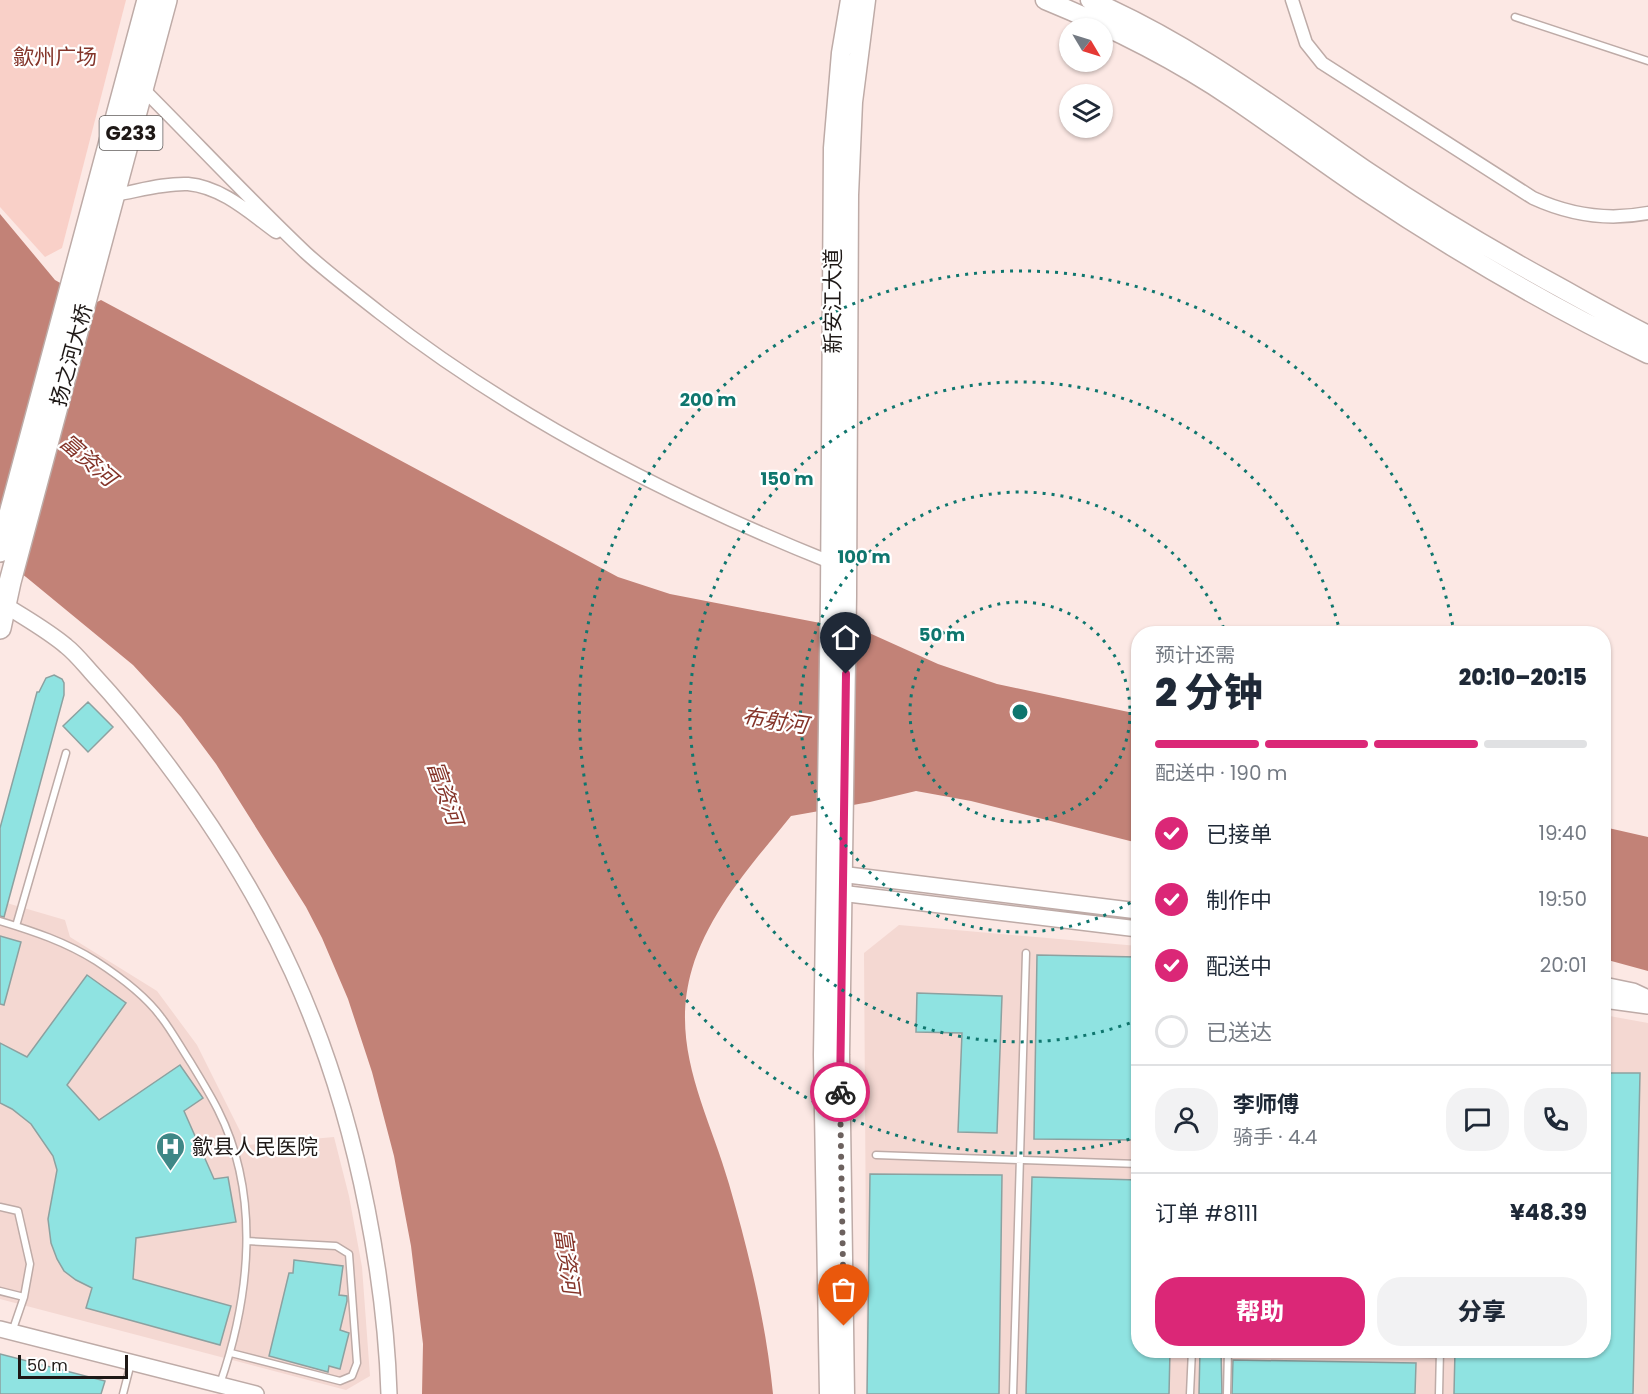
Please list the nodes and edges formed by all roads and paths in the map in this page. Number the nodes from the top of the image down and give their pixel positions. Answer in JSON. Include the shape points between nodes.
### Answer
{"nodes":[{"id":1,"x":148,"y":0,"type":"edge"},
{"id":2,"x":166,"y":0,"type":"edge"},
{"id":3,"x":850,"y":0,"type":"edge"},
{"id":4,"x":867,"y":0,"type":"edge"},
{"id":5,"x":1045,"y":0,"type":"edge"},
{"id":6,"x":1090,"y":0,"type":"edge"},
{"id":7,"x":1292,"y":0,"type":"edge"},
{"id":8,"x":1515,"y":17,"type":"dead end"},
{"id":9,"x":1648,"y":61,"type":"edge"},
{"id":10,"x":143,"y":89,"type":"junction"},
{"id":11,"x":114,"y":195,"type":"junction"},
{"id":12,"x":1648,"y":213,"type":"edge"},
{"id":13,"x":307,"y":254,"type":"junction"},
{"id":14,"x":87,"y":263,"type":"junction"},
{"id":15,"x":1648,"y":334,"type":"edge"},
{"id":16,"x":1648,"y":354,"type":"edge"},
{"id":17,"x":0,"y":551,"type":"edge"},
{"id":18,"x":830,"y":562,"type":"junction"},
{"id":19,"x":838,"y":603,"type":"junction"},
{"id":20,"x":5,"y":604,"type":"junction"},
{"id":21,"x":0,"y":628,"type":"edge"},
{"id":22,"x":66,"y":753,"type":"dead end"},
{"id":23,"x":834,"y":873,"type":"junction"},
{"id":24,"x":834,"y":892,"type":"junction"},
{"id":25,"x":1131,"y":909,"type":"edge"},
{"id":26,"x":0,"y":921,"type":"edge"},
{"id":27,"x":16,"y":926,"type":"junction"},
{"id":28,"x":1131,"y":928,"type":"edge"},
{"id":29,"x":1026,"y":953,"type":"dead end"},
{"id":30,"x":1611,"y":987,"type":"edge"},
{"id":31,"x":1648,"y":998,"type":"edge"},
{"id":32,"x":1611,"y":1001,"type":"edge"},
{"id":33,"x":1648,"y":1006,"type":"edge"},
{"id":34,"x":876,"y":1155,"type":"dead end"},
{"id":35,"x":1020,"y":1160,"type":"junction"},
{"id":36,"x":1131,"y":1164,"type":"edge"},
{"id":37,"x":0,"y":1207,"type":"edge"},
{"id":38,"x":247,"y":1241,"type":"junction"},
{"id":39,"x":0,"y":1291,"type":"edge"},
{"id":40,"x":24,"y":1297,"type":"junction"},
{"id":41,"x":6,"y":1331,"type":"edge"},
{"id":42,"x":231,"y":1353,"type":"junction"},
{"id":43,"x":1192,"y":1358,"type":"edge"},
{"id":44,"x":1228,"y":1358,"type":"edge"},
{"id":45,"x":1440,"y":1358,"type":"edge"},
{"id":46,"x":131,"y":1363,"type":"junction"},
{"id":47,"x":220,"y":1385,"type":"junction"},
{"id":48,"x":123,"y":1394,"type":"edge"},
{"id":49,"x":256,"y":1394,"type":"edge"},
{"id":50,"x":389,"y":1394,"type":"edge"},
{"id":51,"x":829,"y":1394,"type":"edge"},
{"id":52,"x":845,"y":1394,"type":"edge"},
{"id":53,"x":1013,"y":1394,"type":"edge"},
{"id":54,"x":1190,"y":1394,"type":"edge"},
{"id":55,"x":1227,"y":1394,"type":"edge"},
{"id":56,"x":1439,"y":1394,"type":"edge"}],
"edges":[{"from":1,"to":14,"type":"highway","number":"G233"},
{"from":2,"to":10,"type":"highway","number":"G233"},
{"from":3,"to":18,"type":"main road","name":"新安江大道","via":[[833,148]]},
{"from":4,"to":19,"type":"main road","name":"新安江大道","via":[[850,148]]},
{"from":5,"to":16,"type":"main road","via":[[1174,62],[1434,236]]},
{"from":6,"to":15,"type":"main road","via":[[1213,65],[1452,226]]},
{"from":7,"to":12,"type":"street","via":[[1304,38],[1322,63],[1533,198],[1588,216]]},
{"from":8,"to":9,"type":"lane"},
{"from":10,"to":11,"type":"highway","number":"G233"},
{"from":10,"to":13,"type":"street"},
{"from":11,"to":13,"type":"street","via":[[177,184],[208,188],[229,198]]},
{"from":11,"to":14,"type":"highway","number":"G233"},
{"from":13,"to":18,"type":"street","via":[[429,350],[556,432],[687,500]]},
{"from":14,"to":17,"type":"highway","name":"扬之河大桥","number":"G233"},
{"from":14,"to":20,"type":"highway","name":"扬之河大桥","number":"G233"},
{"from":18,"to":19,"type":"main road","name":"新安江大道"},
{"from":19,"to":23,"type":"main road"},
{"from":20,"to":21,"type":"highway","number":"G233"},
{"from":20,"to":50,"type":"street","via":[[66,646],[123,706],[224,844],[281,945],[325,1049],[354,1149],[381,1285]]},
{"from":22,"to":27,"type":"lane"},
{"from":23,"to":24,"type":"main road"},
{"from":23,"to":25,"type":"street"},
{"from":24,"to":28,"type":"street"},
{"from":24,"to":51,"type":"main road","via":[[823,1055]]},
{"from":24,"to":52,"type":"main road"},
{"from":26,"to":27,"type":"lane"},
{"from":27,"to":38,"type":"lane","via":[[57,940],[95,961],[130,986],[161,1016],[219,1110],[243,1194]]},
{"from":29,"to":35,"type":"lane"},
{"from":30,"to":31,"type":"street"},
{"from":32,"to":33,"type":"street"},
{"from":34,"to":35,"type":"lane"},
{"from":35,"to":36,"type":"lane"},
{"from":35,"to":53,"type":"lane"},
{"from":37,"to":40,"type":"lane","via":[[18,1211],[30,1264]]},
{"from":38,"to":42,"type":"lane","via":[[242,1306]]},
{"from":38,"to":42,"type":"lane","via":[[336,1246],[349,1254],[357,1363],[352,1376],[340,1381]]},
{"from":39,"to":40,"type":"lane"},
{"from":40,"to":41,"type":"lane"},
{"from":41,"to":46,"type":"street"},
{"from":42,"to":47,"type":"lane"},
{"from":43,"to":54,"type":"lane"},
{"from":44,"to":55,"type":"lane"},
{"from":45,"to":56,"type":"lane"},
{"from":46,"to":47,"type":"street"},
{"from":46,"to":48,"type":"lane"},
{"from":47,"to":49,"type":"street"}]}
